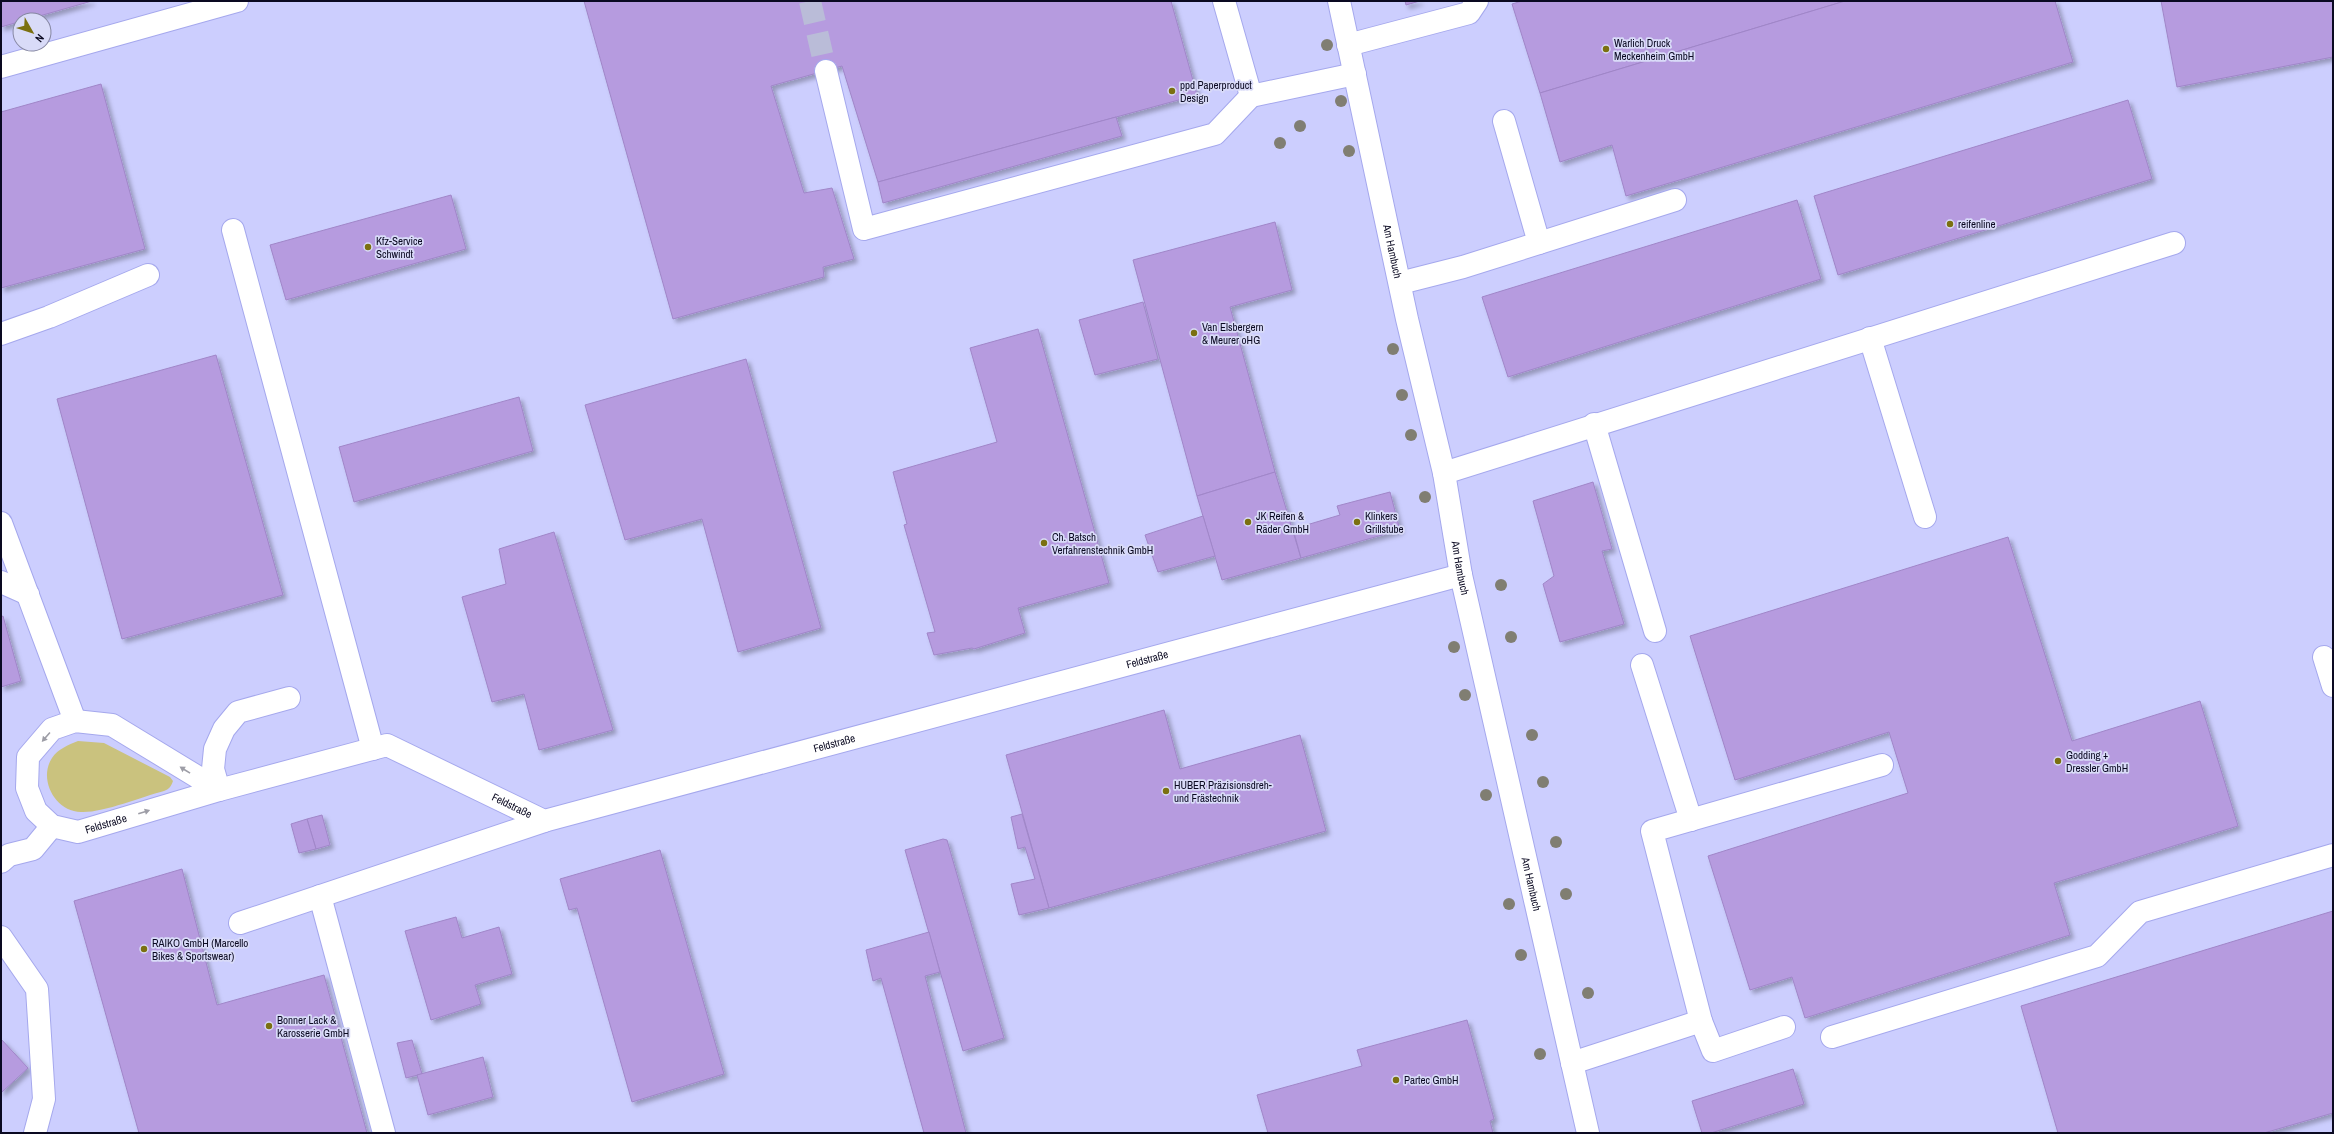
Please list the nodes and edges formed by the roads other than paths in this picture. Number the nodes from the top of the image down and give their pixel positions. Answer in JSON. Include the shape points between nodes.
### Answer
{"nodes":[{"id":1,"x":237,"y":1,"type":"edge"},
{"id":2,"x":1224,"y":1,"type":"edge"},
{"id":3,"x":1339,"y":1,"type":"edge"},
{"id":4,"x":1476,"y":1,"type":"edge"},
{"id":5,"x":1348,"y":44,"type":"junction"},
{"id":6,"x":1,"y":67,"type":"edge"},
{"id":7,"x":826,"y":71,"type":"tunnel mouth"},
{"id":8,"x":1355,"y":74,"type":"junction"},
{"id":9,"x":1251,"y":96,"type":"junction"},
{"id":10,"x":1504,"y":121,"type":"dead end"},
{"id":11,"x":1675,"y":200,"type":"dead end"},
{"id":12,"x":233,"y":230,"type":"dead end"},
{"id":13,"x":1539,"y":243,"type":"junction"},
{"id":14,"x":2174,"y":243,"type":"dead end"},
{"id":15,"x":148,"y":275,"type":"dead end"},
{"id":16,"x":1400,"y":283,"type":"junction"},
{"id":17,"x":1,"y":334,"type":"edge"},
{"id":18,"x":1870,"y":338,"type":"junction"},
{"id":19,"x":1594,"y":424,"type":"junction"},
{"id":20,"x":1444,"y":473,"type":"junction"},
{"id":21,"x":1926,"y":517,"type":"dead end"},
{"id":22,"x":1,"y":523,"type":"edge"},
{"id":23,"x":1461,"y":575,"type":"junction"},
{"id":24,"x":1,"y":582,"type":"edge"},
{"id":25,"x":28,"y":594,"type":"junction"},
{"id":26,"x":1655,"y":631,"type":"dead end"},
{"id":27,"x":2324,"y":657,"type":"dead end"},
{"id":28,"x":1642,"y":665,"type":"dead end"},
{"id":29,"x":2333,"y":686,"type":"edge"},
{"id":30,"x":290,"y":698,"type":"dead end"},
{"id":31,"x":75,"y":721,"type":"junction"},
{"id":32,"x":373,"y":749,"type":"junction"},
{"id":33,"x":1882,"y":764,"type":"dead end"},
{"id":34,"x":219,"y":790,"type":"junction"},
{"id":35,"x":1691,"y":820,"type":"junction"},
{"id":36,"x":544,"y":821,"type":"junction"},
{"id":37,"x":52,"y":826,"type":"junction"},
{"id":38,"x":2333,"y":855,"type":"edge"},
{"id":39,"x":1,"y":862,"type":"edge"},
{"id":40,"x":320,"y":896,"type":"junction"},
{"id":41,"x":240,"y":922,"type":"dead end"},
{"id":42,"x":1,"y":937,"type":"edge"},
{"id":43,"x":1702,"y":1021,"type":"junction"},
{"id":44,"x":1784,"y":1027,"type":"dead end"},
{"id":45,"x":1832,"y":1037,"type":"dead end"},
{"id":46,"x":1572,"y":1063,"type":"junction"},
{"id":47,"x":35,"y":1133,"type":"edge"},
{"id":48,"x":384,"y":1133,"type":"edge"},
{"id":49,"x":1588,"y":1133,"type":"edge"}],
"edges":[{"from":1,"to":6,"type":"street"},
{"from":2,"to":9,"type":"street"},
{"from":3,"to":5,"type":"street","name":"Am Hambuch"},
{"from":4,"to":5,"type":"street","via":[[1468,13]]},
{"from":5,"to":8,"type":"street","name":"Am Hambuch"},
{"from":7,"to":9,"type":"street","via":[[864,229],[1215,134]]},
{"from":8,"to":9,"type":"street"},
{"from":8,"to":16,"type":"street","name":"Am Hambuch"},
{"from":10,"to":13,"type":"street"},
{"from":11,"to":13,"type":"street"},
{"from":12,"to":32,"type":"street"},
{"from":13,"to":16,"type":"street","via":[[1463,267]]},
{"from":14,"to":18,"type":"street"},
{"from":15,"to":17,"type":"street","via":[[49,317]]},
{"from":16,"to":20,"type":"street","name":"Am Hambuch"},
{"from":18,"to":19,"type":"street"},
{"from":18,"to":21,"type":"street"},
{"from":19,"to":20,"type":"street"},
{"from":19,"to":26,"type":"street"},
{"from":20,"to":23,"type":"street","name":"Am Hambuch"},
{"from":22,"to":25,"type":"street"},
{"from":23,"to":36,"type":"street","name":"Feldstraße"},
{"from":23,"to":46,"type":"street","name":"Am Hambuch"},
{"from":24,"to":25,"type":"street"},
{"from":25,"to":31,"type":"street"},
{"from":27,"to":29,"type":"street"},
{"from":28,"to":35,"type":"street"},
{"from":30,"to":34,"type":"street","via":[[238,712],[224,729],[215,749],[214,770]]},
{"from":34,"to":31,"type":"street","one_way":true,"via":[[112,725]]},
{"from":31,"to":37,"type":"street","one_way":true,"via":[[52,729],[28,757],[27,788],[36,811]]},
{"from":32,"to":34,"type":"street","name":"Feldstraße"},
{"from":32,"to":36,"type":"street","name":"Feldstraße","via":[[387,745]]},
{"from":33,"to":35,"type":"street"},
{"from":37,"to":34,"type":"street","name":"Feldstraße","one_way":true,"via":[[78,832]]},
{"from":35,"to":43,"type":"street","via":[[1652,831]]},
{"from":36,"to":40,"type":"street"},
{"from":37,"to":39,"type":"street","via":[[32,849],[9,855]]},
{"from":38,"to":45,"type":"street","via":[[2140,912],[2097,956]]},
{"from":40,"to":41,"type":"street"},
{"from":40,"to":48,"type":"street"},
{"from":42,"to":47,"type":"street","via":[[37,989],[44,1099]]},
{"from":43,"to":44,"type":"street","via":[[1712,1050]]},
{"from":43,"to":46,"type":"street"},
{"from":46,"to":49,"type":"street","name":"Am Hambuch"}]}
